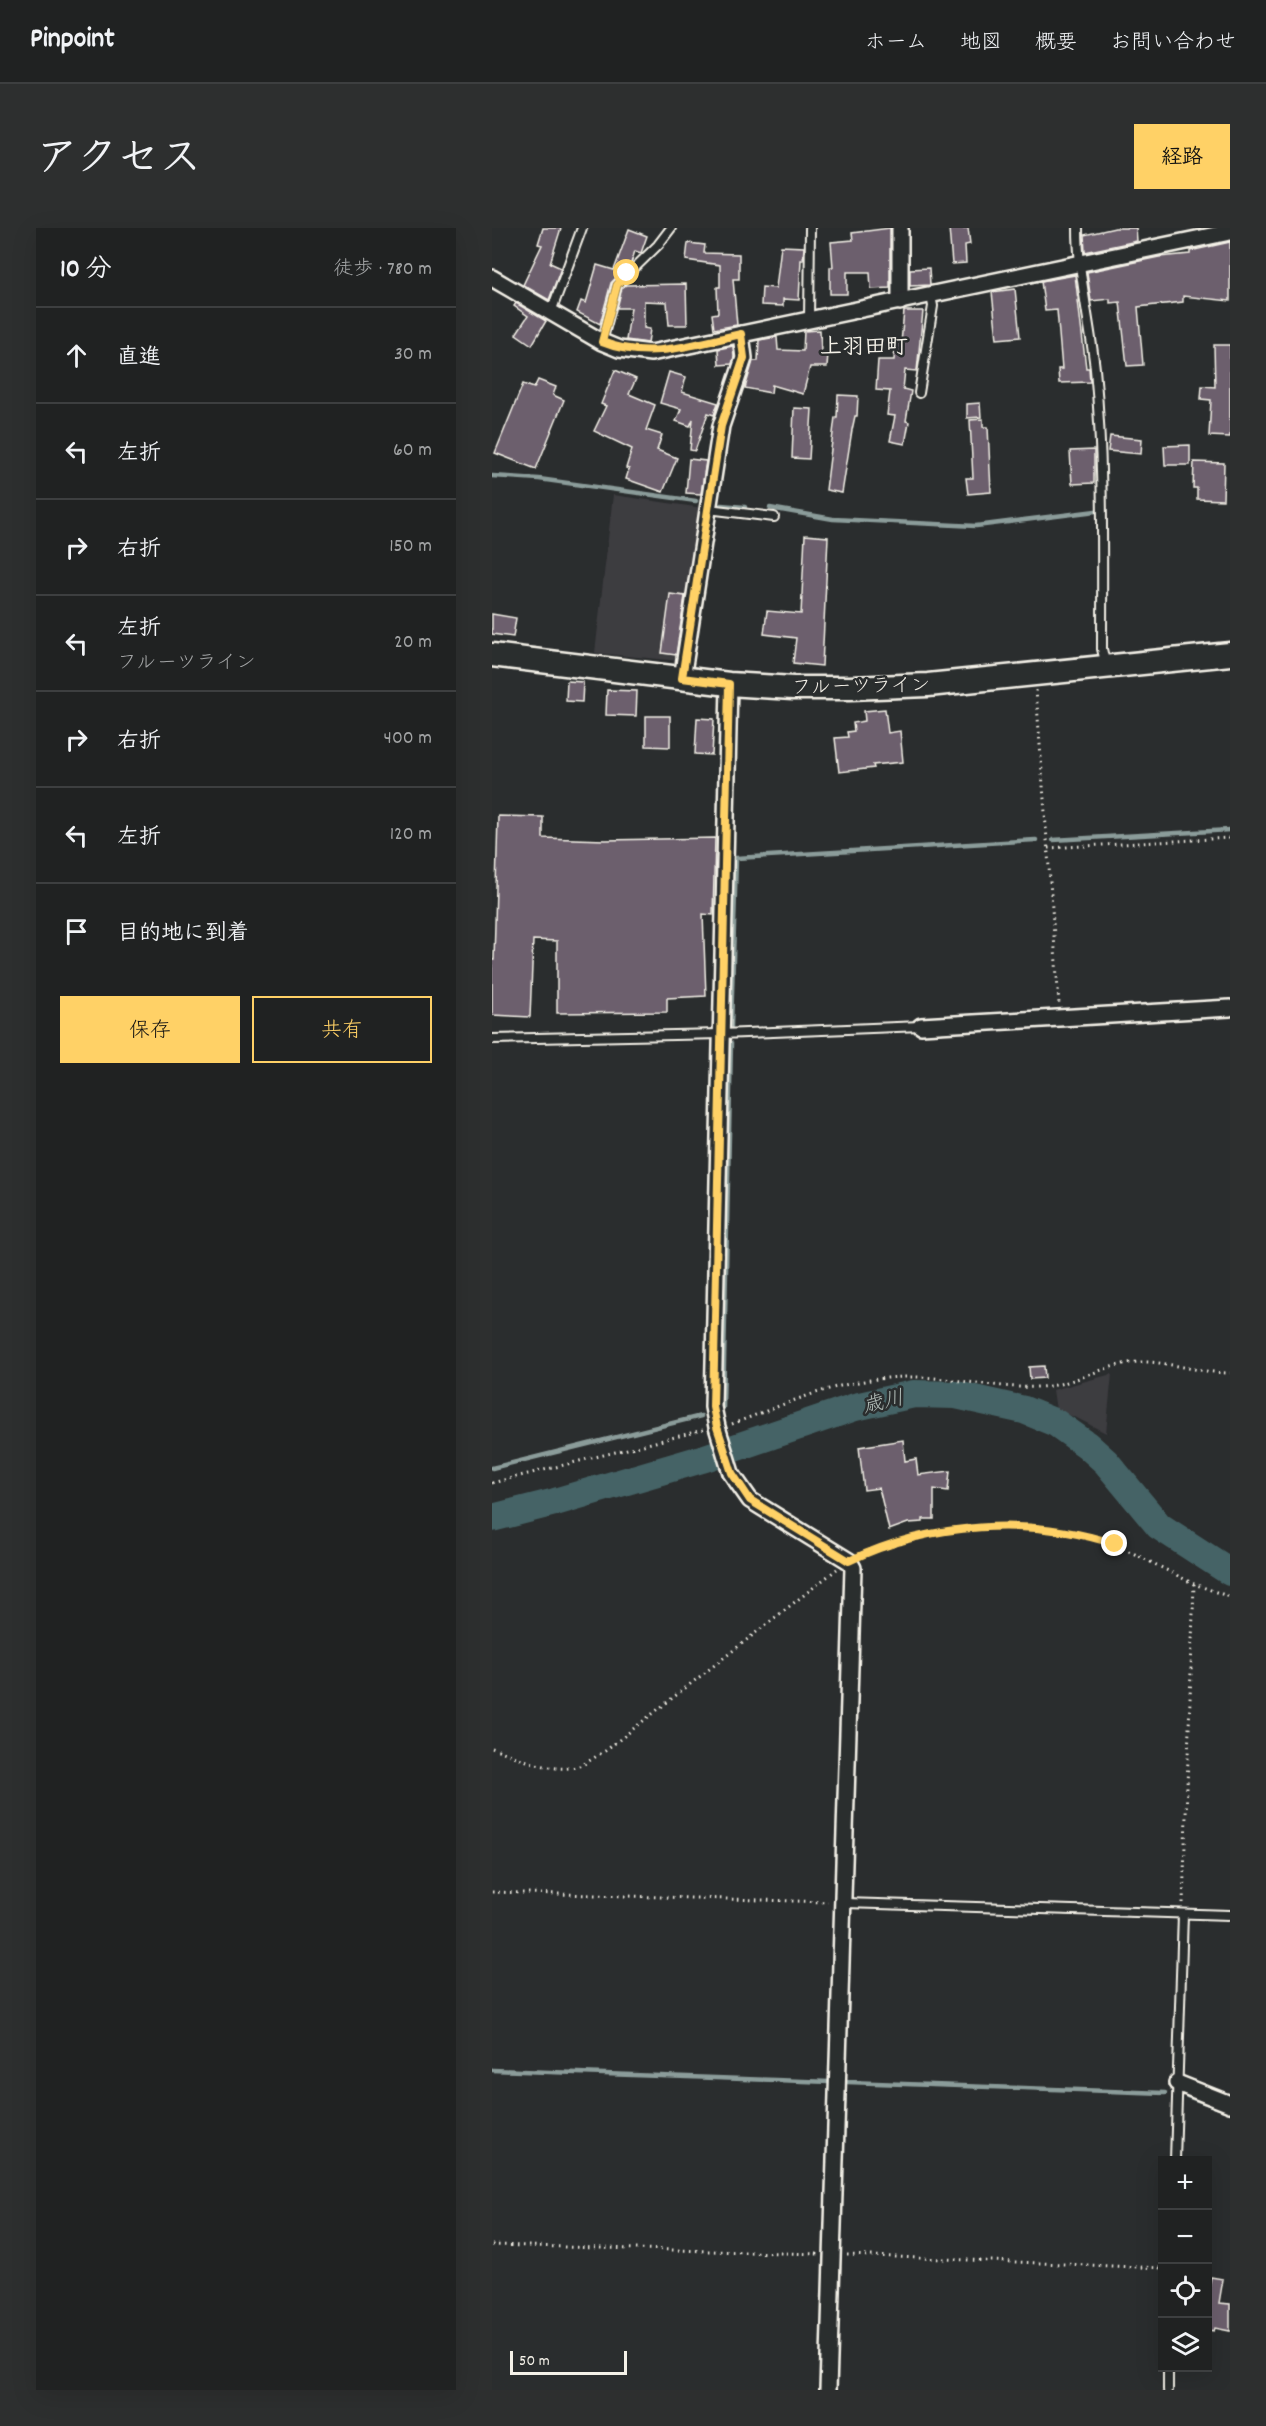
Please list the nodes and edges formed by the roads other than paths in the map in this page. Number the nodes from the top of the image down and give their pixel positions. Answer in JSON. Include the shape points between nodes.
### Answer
{"nodes":[{"id":1,"x":582,"y":228,"type":"edge"},
{"id":2,"x":671,"y":228,"type":"edge"},
{"id":3,"x":810,"y":228,"type":"edge"},
{"id":4,"x":900,"y":228,"type":"edge"},
{"id":5,"x":1078,"y":228,"type":"edge"},
{"id":6,"x":1230,"y":232,"type":"edge"},
{"id":7,"x":1080,"y":265,"type":"junction"},
{"id":8,"x":492,"y":278,"type":"edge"},
{"id":9,"x":931,"y":296,"type":"junction"},
{"id":10,"x":900,"y":302,"type":"junction"},
{"id":11,"x":551,"y":312,"type":"junction"},
{"id":12,"x":809,"y":320,"type":"junction"},
{"id":13,"x":741,"y":334,"type":"junction"},
{"id":14,"x":602,"y":342,"type":"junction"},
{"id":15,"x":919,"y":393,"type":"dead end"},
{"id":16,"x":708,"y":509,"type":"junction"},
{"id":17,"x":774,"y":517,"type":"dead end"},
{"id":18,"x":1230,"y":654,"type":"edge"},
{"id":19,"x":492,"y":655,"type":"edge"},
{"id":20,"x":1106,"y":666,"type":"junction"},
{"id":21,"x":682,"y":678,"type":"junction"},
{"id":22,"x":729,"y":684,"type":"junction"},
{"id":23,"x":1230,"y":1008,"type":"edge"},
{"id":24,"x":921,"y":1026,"type":"joint"},
{"id":25,"x":721,"y":1034,"type":"junction"},
{"id":26,"x":492,"y":1039,"type":"edge"},
{"id":27,"x":845,"y":1903,"type":"junction"},
{"id":28,"x":1183,"y":1914,"type":"junction"},
{"id":29,"x":1230,"y":1915,"type":"edge"},
{"id":30,"x":1177,"y":2083,"type":"junction"},
{"id":31,"x":1230,"y":2104,"type":"edge"},
{"id":32,"x":1175,"y":2156,"type":"edge"},
{"id":33,"x":1168,"y":2372,"type":"edge"},
{"id":34,"x":828,"y":2390,"type":"edge"},
{"id":35,"x":1168,"y":2390,"type":"edge"}],
"edges":[{"from":1,"to":11,"type":"lane"},
{"from":2,"to":14,"type":"lane","via":[[617,285]]},
{"from":3,"to":12,"type":"lane"},
{"from":4,"to":10,"type":"street"},
{"from":5,"to":7,"type":"lane"},
{"from":6,"to":7,"type":"street"},
{"from":7,"to":9,"type":"street"},
{"from":7,"to":20,"type":"lane","via":[[1095,369],[1102,518],[1102,650]]},
{"from":8,"to":11,"type":"street"},
{"from":9,"to":10,"type":"street"},
{"from":9,"to":15,"type":"lane","via":[[933,306]]},
{"from":10,"to":12,"type":"street"},
{"from":11,"to":14,"type":"street"},
{"from":12,"to":13,"type":"street"},
{"from":13,"to":14,"type":"street","via":[[651,352],[619,349]]},
{"from":13,"to":16,"type":"street","via":[[744,358],[721,426]]},
{"from":16,"to":17,"type":"lane"},
{"from":16,"to":21,"type":"street"},
{"from":18,"to":20,"type":"street","name":"フルーツライン"},
{"from":19,"to":21,"type":"street","name":"フルーツライン"},
{"from":20,"to":22,"type":"street","name":"フルーツライン","via":[[928,685],[793,688]]},
{"from":21,"to":22,"type":"street","name":"フルーツライン"},
{"from":22,"to":25,"type":"street"},
{"from":23,"to":24,"type":"street"},
{"from":24,"to":25,"type":"lane"},
{"from":25,"to":26,"type":"lane"},
{"from":25,"to":27,"type":"street","via":[[713,1407],[732,1473],[750,1500],[849,1561],[854,1568]]},
{"from":27,"to":28,"type":"lane"},
{"from":27,"to":34,"type":"street"},
{"from":28,"to":29,"type":"lane"},
{"from":28,"to":30,"type":"lane"},
{"from":30,"to":31,"type":"street"},
{"from":30,"to":32,"type":"lane"},
{"from":33,"to":35,"type":"lane"}]}
